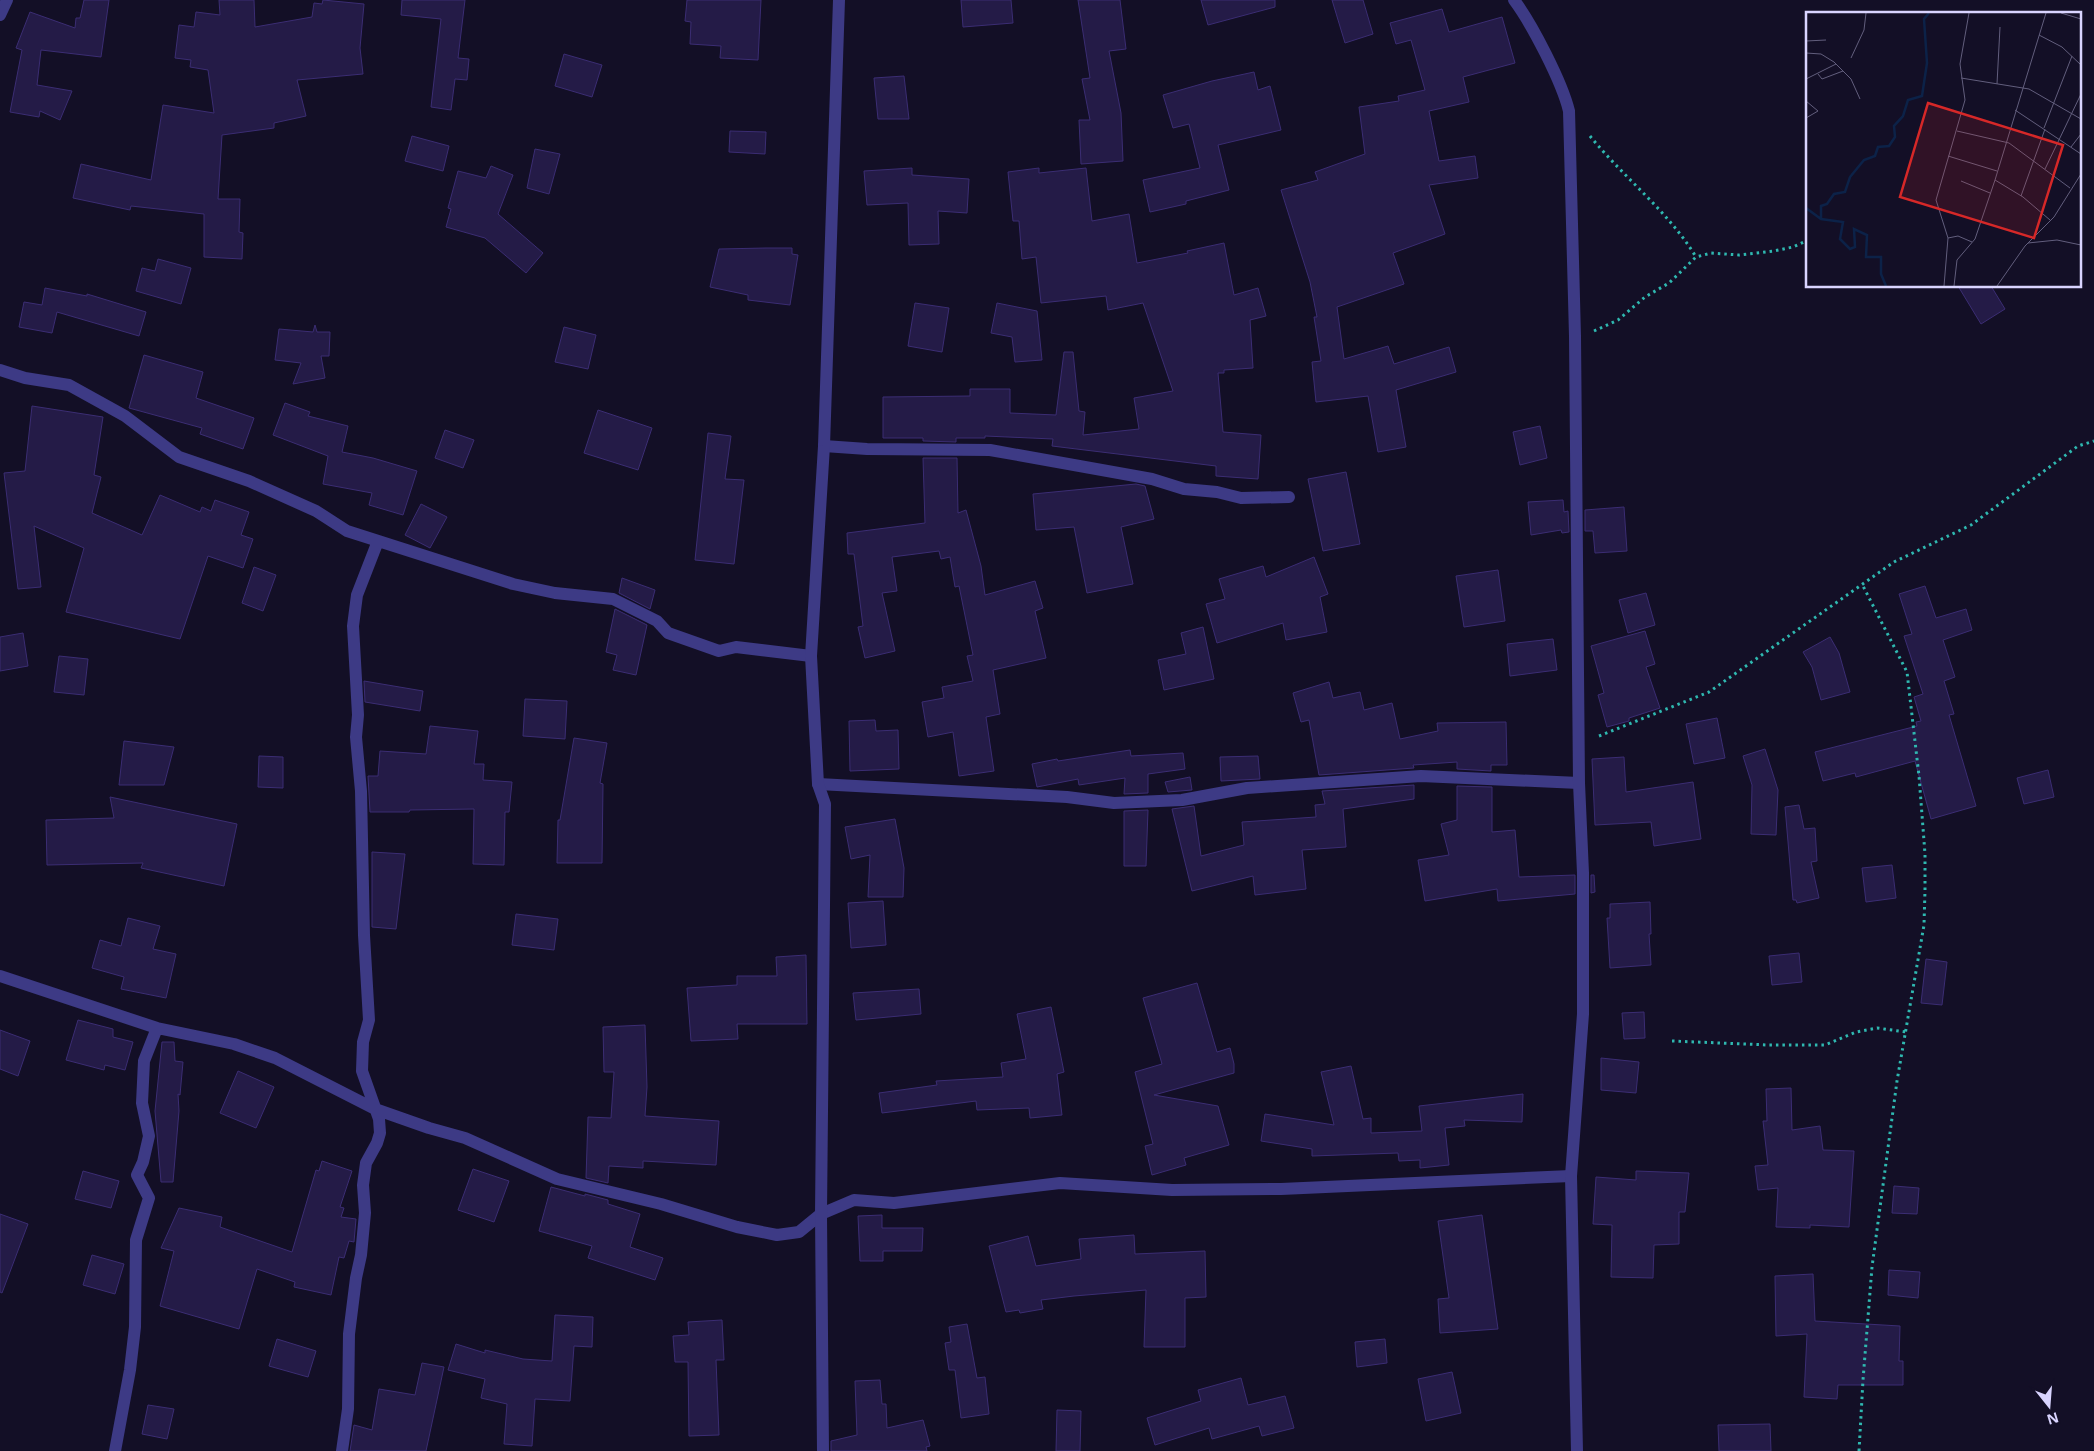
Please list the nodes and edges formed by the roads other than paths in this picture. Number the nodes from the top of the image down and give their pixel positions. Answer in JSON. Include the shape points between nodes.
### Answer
{"nodes":[{"id":1,"x":7,"y":0,"type":"edge"},
{"id":2,"x":839,"y":0,"type":"edge"},
{"id":3,"x":1514,"y":0,"type":"edge"},
{"id":4,"x":0,"y":14,"type":"edge"},
{"id":5,"x":0,"y":370,"type":"edge"},
{"id":6,"x":824,"y":446,"type":"junction"},
{"id":7,"x":1289,"y":497,"type":"dead end"},
{"id":8,"x":378,"y":542,"type":"junction"},
{"id":9,"x":811,"y":656,"type":"junction"},
{"id":10,"x":1579,"y":783,"type":"junction"},
{"id":11,"x":818,"y":784,"type":"junction"},
{"id":12,"x":0,"y":976,"type":"edge"},
{"id":13,"x":157,"y":1028,"type":"junction"},
{"id":14,"x":375,"y":1109,"type":"junction"},
{"id":15,"x":1571,"y":1176,"type":"junction"},
{"id":16,"x":821,"y":1214,"type":"junction"},
{"id":17,"x":115,"y":1451,"type":"edge"},
{"id":18,"x":342,"y":1451,"type":"edge"},
{"id":19,"x":823,"y":1451,"type":"edge"},
{"id":20,"x":1577,"y":1451,"type":"edge"}],
"edges":[{"from":1,"to":4,"type":"street"},
{"from":2,"to":6,"type":"street"},
{"from":3,"to":10,"type":"street","via":[[1542,50],[1569,110],[1575,336]]},
{"from":5,"to":8,"type":"street","via":[[25,378],[69,385],[125,416],[179,457],[249,481],[316,511],[347,531]]},
{"from":6,"to":7,"type":"street","via":[[990,450],[1241,498]]},
{"from":6,"to":9,"type":"street"},
{"from":8,"to":9,"type":"street","via":[[513,584],[555,593],[613,599],[657,621],[668,633],[719,652],[736,647]]},
{"from":8,"to":14,"type":"street","via":[[357,595],[354,626],[369,1020],[363,1042],[362,1071]]},
{"from":9,"to":11,"type":"street"},
{"from":10,"to":11,"type":"street","via":[[1421,776],[1247,788],[1182,800],[1114,803],[1067,797]]},
{"from":10,"to":15,"type":"street","via":[[1583,873],[1582,1014]]},
{"from":11,"to":16,"type":"street","via":[[825,804]]},
{"from":12,"to":13,"type":"street"},
{"from":13,"to":14,"type":"street","via":[[234,1044],[275,1058]]},
{"from":13,"to":17,"type":"street","via":[[144,1061],[142,1103],[149,1136],[137,1175],[149,1198],[136,1240],[136,1327]]},
{"from":14,"to":16,"type":"street","via":[[465,1138],[557,1180],[662,1204],[737,1227],[777,1235],[800,1232]]},
{"from":14,"to":18,"type":"street","via":[[380,1133],[366,1163],[363,1185],[365,1214],[349,1334],[349,1401]]},
{"from":15,"to":16,"type":"street","via":[[1281,1189],[1172,1190],[1060,1183],[894,1203],[854,1200]]},
{"from":15,"to":20,"type":"street"},
{"from":16,"to":19,"type":"street"}]}
